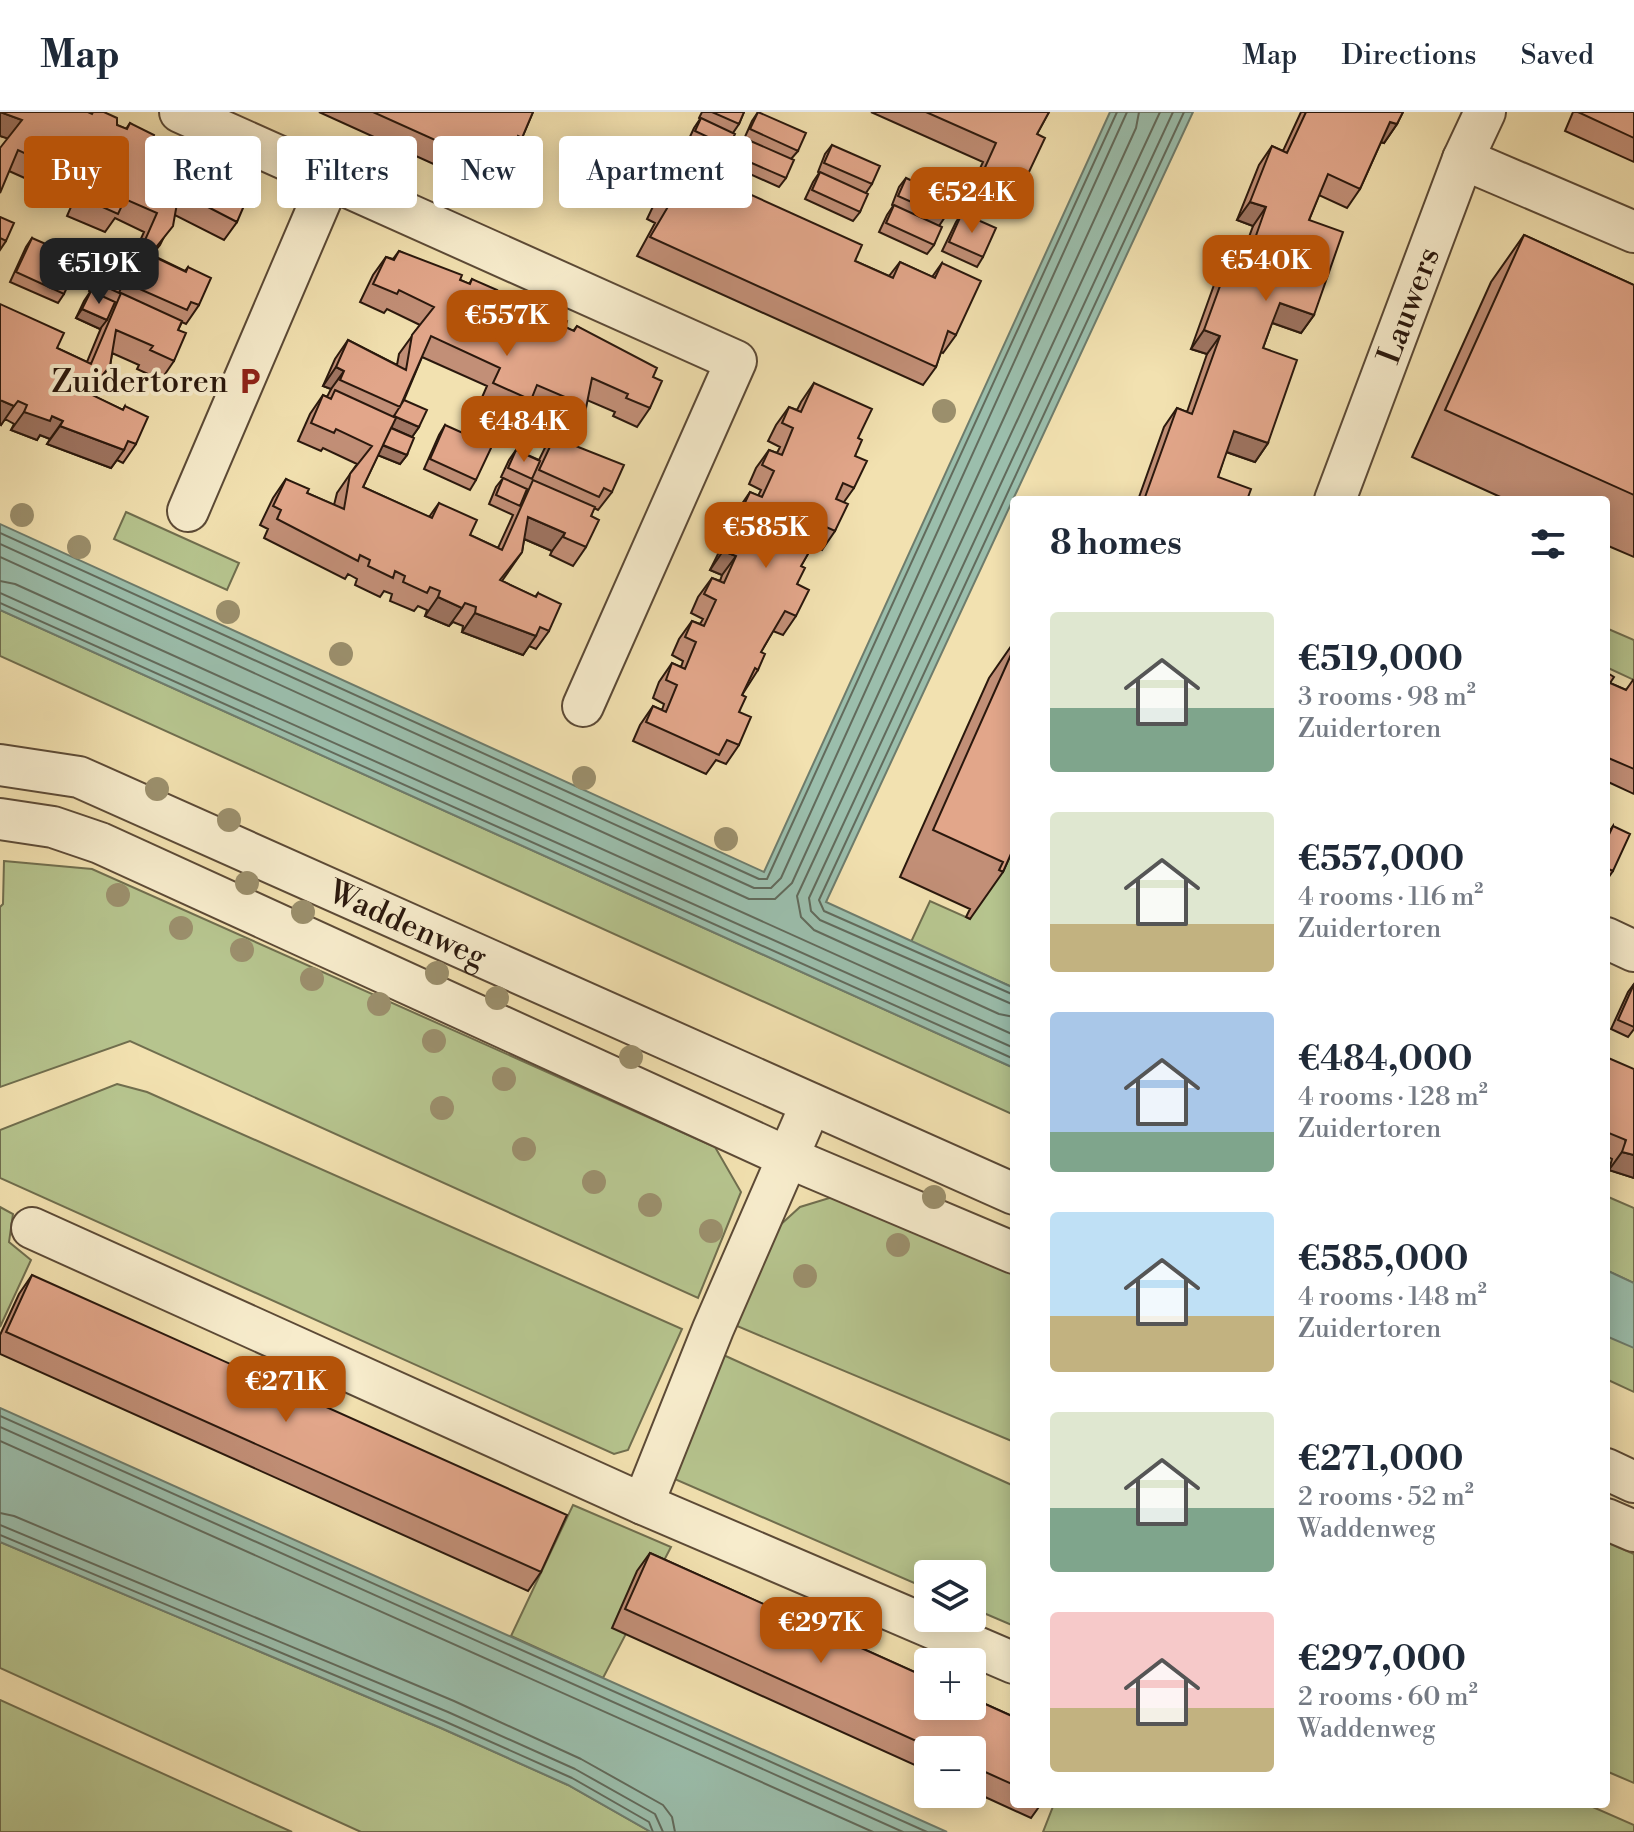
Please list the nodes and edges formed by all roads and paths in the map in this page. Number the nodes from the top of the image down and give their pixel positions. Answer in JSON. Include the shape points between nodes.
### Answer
{"nodes":[{"id":1,"x":180,"y":112,"type":"edge"},
{"id":2,"x":1485,"y":112,"type":"edge"},
{"id":3,"x":277,"y":155,"type":"edge"},
{"id":4,"x":1463,"y":159,"type":"junction"},
{"id":5,"x":318,"y":208,"type":"edge"},
{"id":6,"x":395,"y":208,"type":"edge"},
{"id":7,"x":1634,"y":232,"type":"edge"},
{"id":8,"x":1337,"y":496,"type":"edge"},
{"id":9,"x":188,"y":511,"type":"dead end"},
{"id":10,"x":583,"y":706,"type":"dead end"},
{"id":11,"x":0,"y":765,"type":"edge"},
{"id":12,"x":0,"y":819,"type":"edge"},
{"id":13,"x":1610,"y":940,"type":"edge"},
{"id":14,"x":1634,"y":951,"type":"edge"},
{"id":15,"x":811,"y":1104,"type":"junction"},
{"id":16,"x":787,"y":1157,"type":"junction"},
{"id":17,"x":1010,"y":1192,"type":"edge"},
{"id":18,"x":32,"y":1228,"type":"dead end"},
{"id":19,"x":1010,"y":1251,"type":"edge"},
{"id":20,"x":1610,"y":1471,"type":"edge"},
{"id":21,"x":1634,"y":1482,"type":"edge"},
{"id":22,"x":643,"y":1504,"type":"junction"},
{"id":23,"x":1610,"y":1521,"type":"edge"},
{"id":24,"x":1634,"y":1531,"type":"edge"},
{"id":25,"x":1010,"y":1661,"type":"edge"}],
"edges":[{"from":1,"to":3,"type":"street"},
{"from":2,"to":4,"type":"street","name":"Lauwers"},
{"from":4,"to":7,"type":"street"},
{"from":4,"to":8,"type":"street","name":"Lauwers"},
{"from":5,"to":9,"type":"street"},
{"from":6,"to":10,"type":"street","via":[[736,361]]},
{"from":11,"to":15,"type":"street","name":"Waddenweg","via":[[79,777]]},
{"from":12,"to":16,"type":"street","name":"Waddenweg","via":[[53,827],[100,843]]},
{"from":13,"to":14,"type":"street"},
{"from":15,"to":16,"type":"street"},
{"from":15,"to":17,"type":"street","name":"Waddenweg"},
{"from":16,"to":19,"type":"street","name":"Waddenweg"},
{"from":16,"to":22,"type":"street"},
{"from":18,"to":22,"type":"street"},
{"from":20,"to":21,"type":"street"},
{"from":22,"to":25,"type":"street"},
{"from":23,"to":24,"type":"street"}]}
